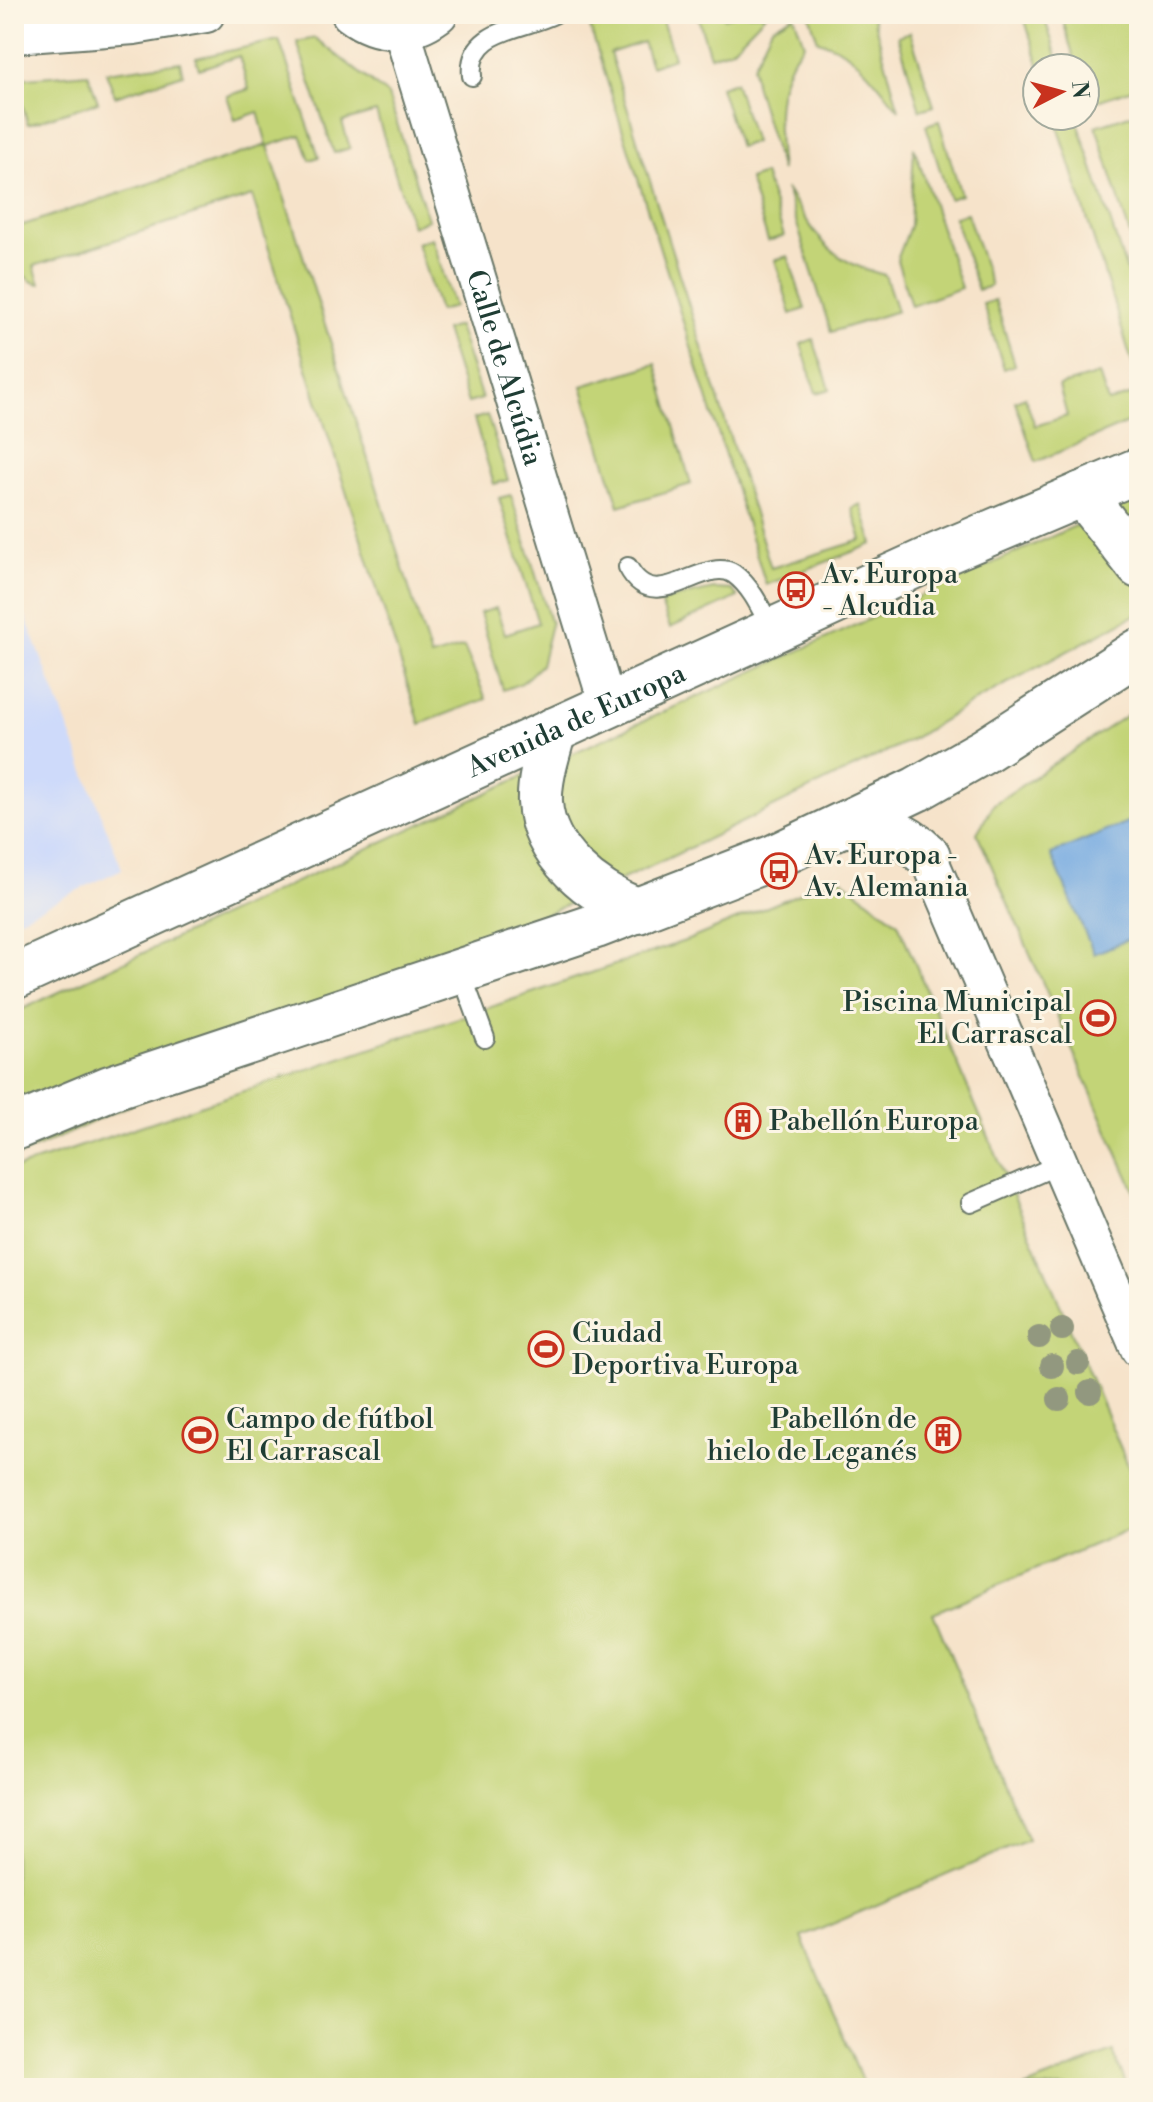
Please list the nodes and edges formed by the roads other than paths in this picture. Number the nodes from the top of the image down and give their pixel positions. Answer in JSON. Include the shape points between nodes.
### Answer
{"nodes":[{"id":1,"x":206,"y":14,"type":"edge"},
{"id":2,"x":350,"y":14,"type":"edge"},
{"id":3,"x":439,"y":14,"type":"edge"},
{"id":4,"x":554,"y":14,"type":"edge"},
{"id":5,"x":402,"y":31,"type":"junction"},
{"id":6,"x":14,"y":35,"type":"edge"},
{"id":7,"x":472,"y":76,"type":"dead end"},
{"id":8,"x":1139,"y":470,"type":"edge"},
{"id":9,"x":1082,"y":494,"type":"junction"},
{"id":10,"x":1139,"y":566,"type":"edge"},
{"id":11,"x":628,"y":567,"type":"dead end"},
{"id":12,"x":772,"y":630,"type":"junction"},
{"id":13,"x":1134,"y":649,"type":"edge"},
{"id":14,"x":608,"y":706,"type":"junction"},
{"id":15,"x":554,"y":730,"type":"junction"},
{"id":16,"x":950,"y":771,"type":"junction"},
{"id":17,"x":844,"y":825,"type":"junction"},
{"id":18,"x":928,"y":856,"type":"junction"},
{"id":19,"x":638,"y":911,"type":"junction"},
{"id":20,"x":460,"y":970,"type":"junction"},
{"id":21,"x":14,"y":977,"type":"edge"},
{"id":22,"x":485,"y":1038,"type":"dead end"},
{"id":23,"x":14,"y":1128,"type":"edge"},
{"id":24,"x":1060,"y":1164,"type":"junction"},
{"id":25,"x":971,"y":1203,"type":"dead end"},
{"id":26,"x":1139,"y":1349,"type":"edge"}],
"edges":[{"from":1,"to":6,"type":"street","via":[[134,26]]},
{"from":2,"to":5,"type":"street","via":[[381,30]]},
{"from":3,"to":5,"type":"street"},
{"from":4,"to":7,"type":"lane","via":[[481,42]]},
{"from":5,"to":14,"type":"street","name":"Calle de Alcúdia"},
{"from":8,"to":9,"type":"main road","name":"Avenida de Europa"},
{"from":9,"to":10,"type":"main road"},
{"from":9,"to":12,"type":"main road","name":"Avenida de Europa"},
{"from":11,"to":12,"type":"lane","via":[[638,582],[653,587],[671,587],[714,571],[731,572],[743,582]]},
{"from":12,"to":14,"type":"main road","name":"Avenida de Europa"},
{"from":13,"to":16,"type":"main road","via":[[1021,729]]},
{"from":14,"to":15,"type":"main road","name":"Avenida de Europa"},
{"from":15,"to":19,"type":"main road","via":[[540,789],[545,828],[582,877],[607,897]]},
{"from":15,"to":21,"type":"main road","name":"Avenida de Europa"},
{"from":16,"to":17,"type":"main road"},
{"from":16,"to":18,"type":"main road","via":[[935,806]]},
{"from":17,"to":18,"type":"main road","via":[[889,830]]},
{"from":17,"to":19,"type":"main road"},
{"from":18,"to":24,"type":"street"},
{"from":19,"to":20,"type":"main road"},
{"from":20,"to":22,"type":"lane"},
{"from":20,"to":23,"type":"main road","via":[[110,1088]]},
{"from":24,"to":25,"type":"lane"},
{"from":24,"to":26,"type":"street"}]}
